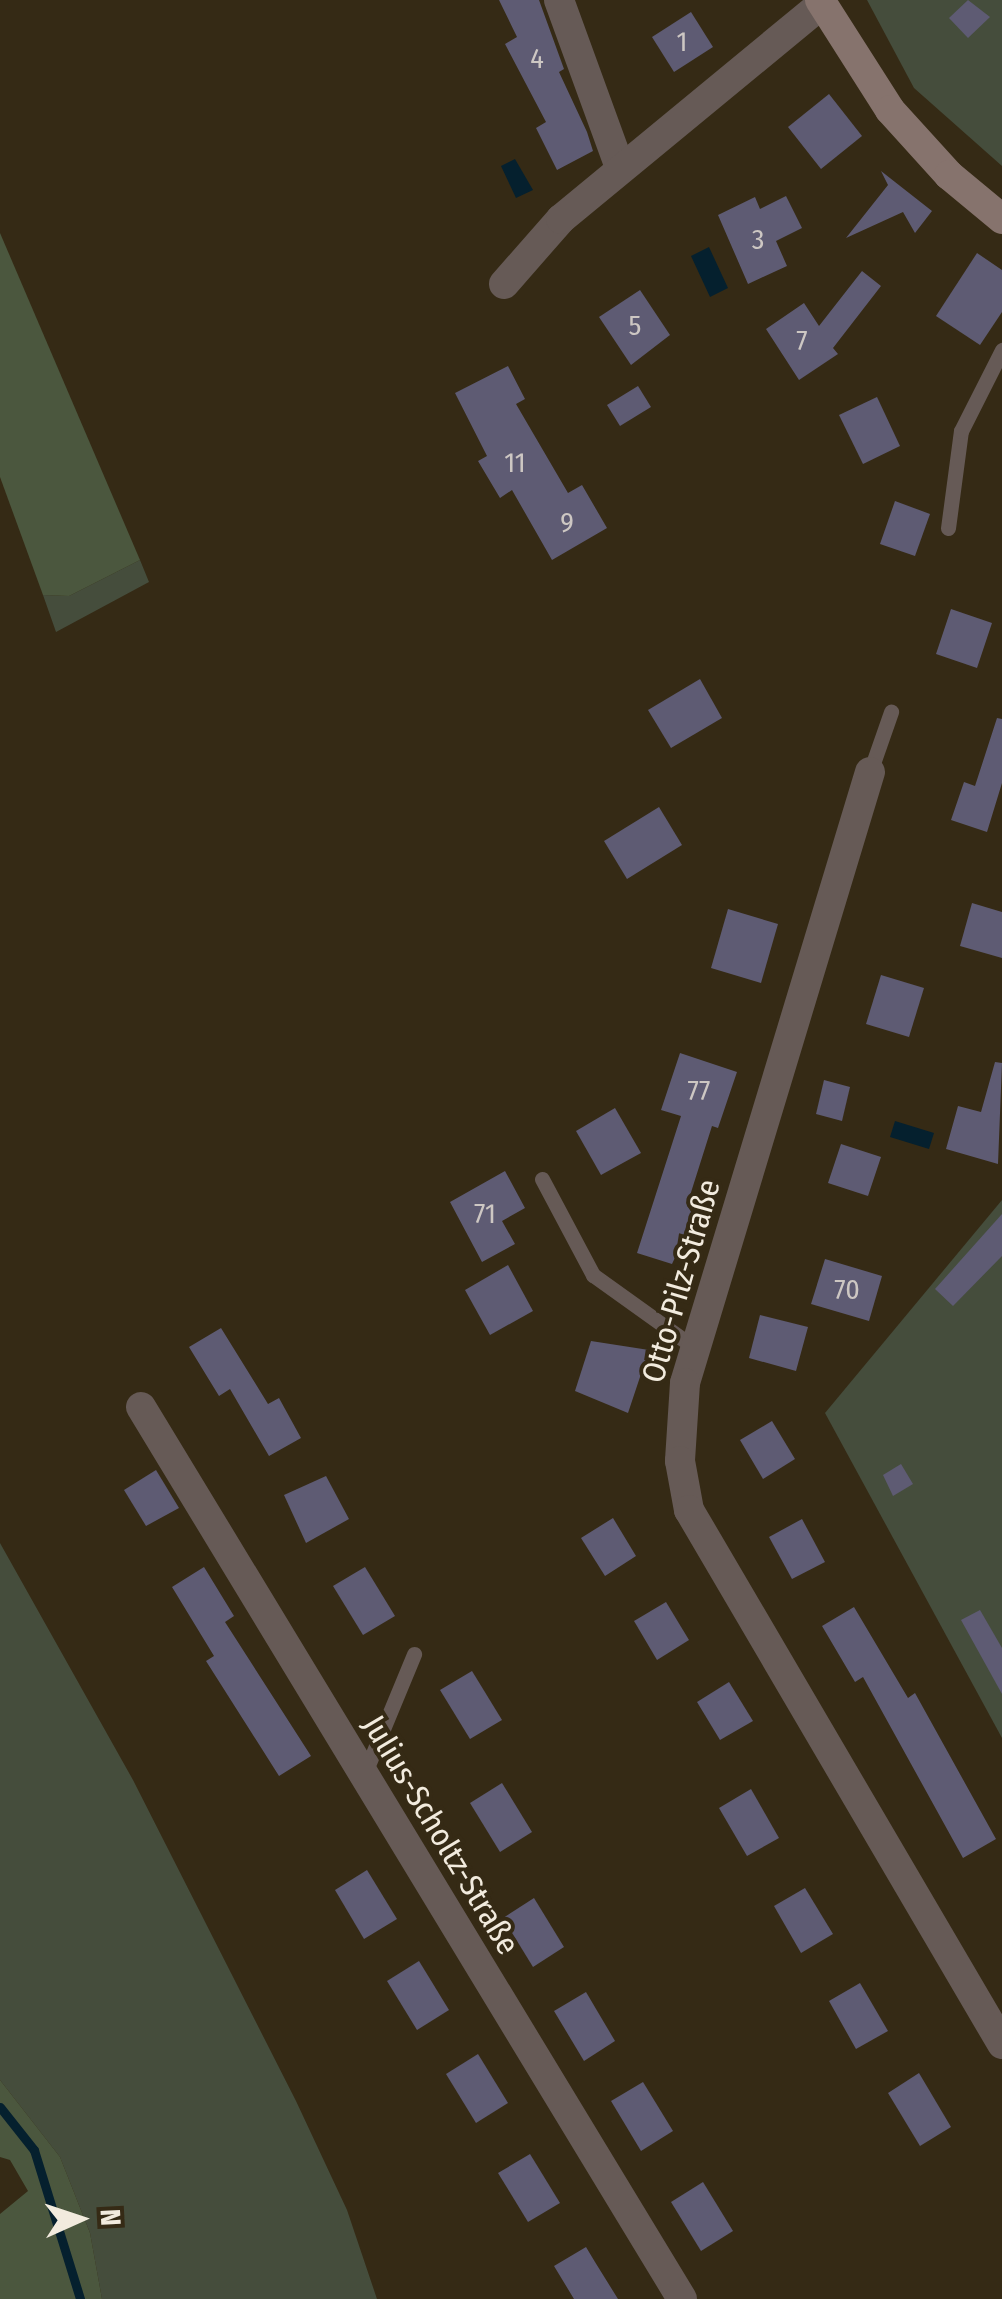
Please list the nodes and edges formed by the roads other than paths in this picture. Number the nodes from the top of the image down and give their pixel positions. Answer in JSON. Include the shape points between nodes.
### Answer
{"nodes":[{"id":1,"x":559,"y":0,"type":"edge"},
{"id":2,"x":821,"y":2,"type":"edge"},
{"id":3,"x":620,"y":168,"type":"junction"},
{"id":4,"x":1002,"y":220,"type":"edge"},
{"id":5,"x":504,"y":284,"type":"dead end"},
{"id":6,"x":1002,"y":350,"type":"edge"},
{"id":7,"x":948,"y":528,"type":"dead end"},
{"id":8,"x":891,"y":712,"type":"dead end"},
{"id":9,"x":870,"y":772,"type":"joint"},
{"id":10,"x":542,"y":1180,"type":"dead end"},
{"id":11,"x":696,"y":1348,"type":"junction"},
{"id":12,"x":141,"y":1407,"type":"dead end"},
{"id":13,"x":414,"y":1654,"type":"dead end"},
{"id":14,"x":364,"y":1775,"type":"junction"},
{"id":15,"x":1002,"y":2044,"type":"edge"},
{"id":16,"x":682,"y":2299,"type":"edge"}],
"edges":[{"from":1,"to":3,"type":"street"},
{"from":2,"to":3,"type":"street"},
{"from":2,"to":4,"type":"street","via":[[890,110]]},
{"from":3,"to":5,"type":"street","via":[[561,219]]},
{"from":6,"to":7,"type":"lane","via":[[961,431]]},
{"from":8,"to":9,"type":"lane","name":"Otto-Pilz-Straße"},
{"from":9,"to":11,"type":"street","name":"Otto-Pilz-Straße"},
{"from":10,"to":11,"type":"lane","via":[[593,1275]]},
{"from":11,"to":15,"type":"street","name":"Otto-Pilz-Straße","via":[[679,1428],[689,1510]]},
{"from":12,"to":14,"type":"street","name":"Julius-Scholtz-Straße"},
{"from":13,"to":14,"type":"lane"},
{"from":14,"to":16,"type":"street","name":"Julius-Scholtz-Straße"}]}
